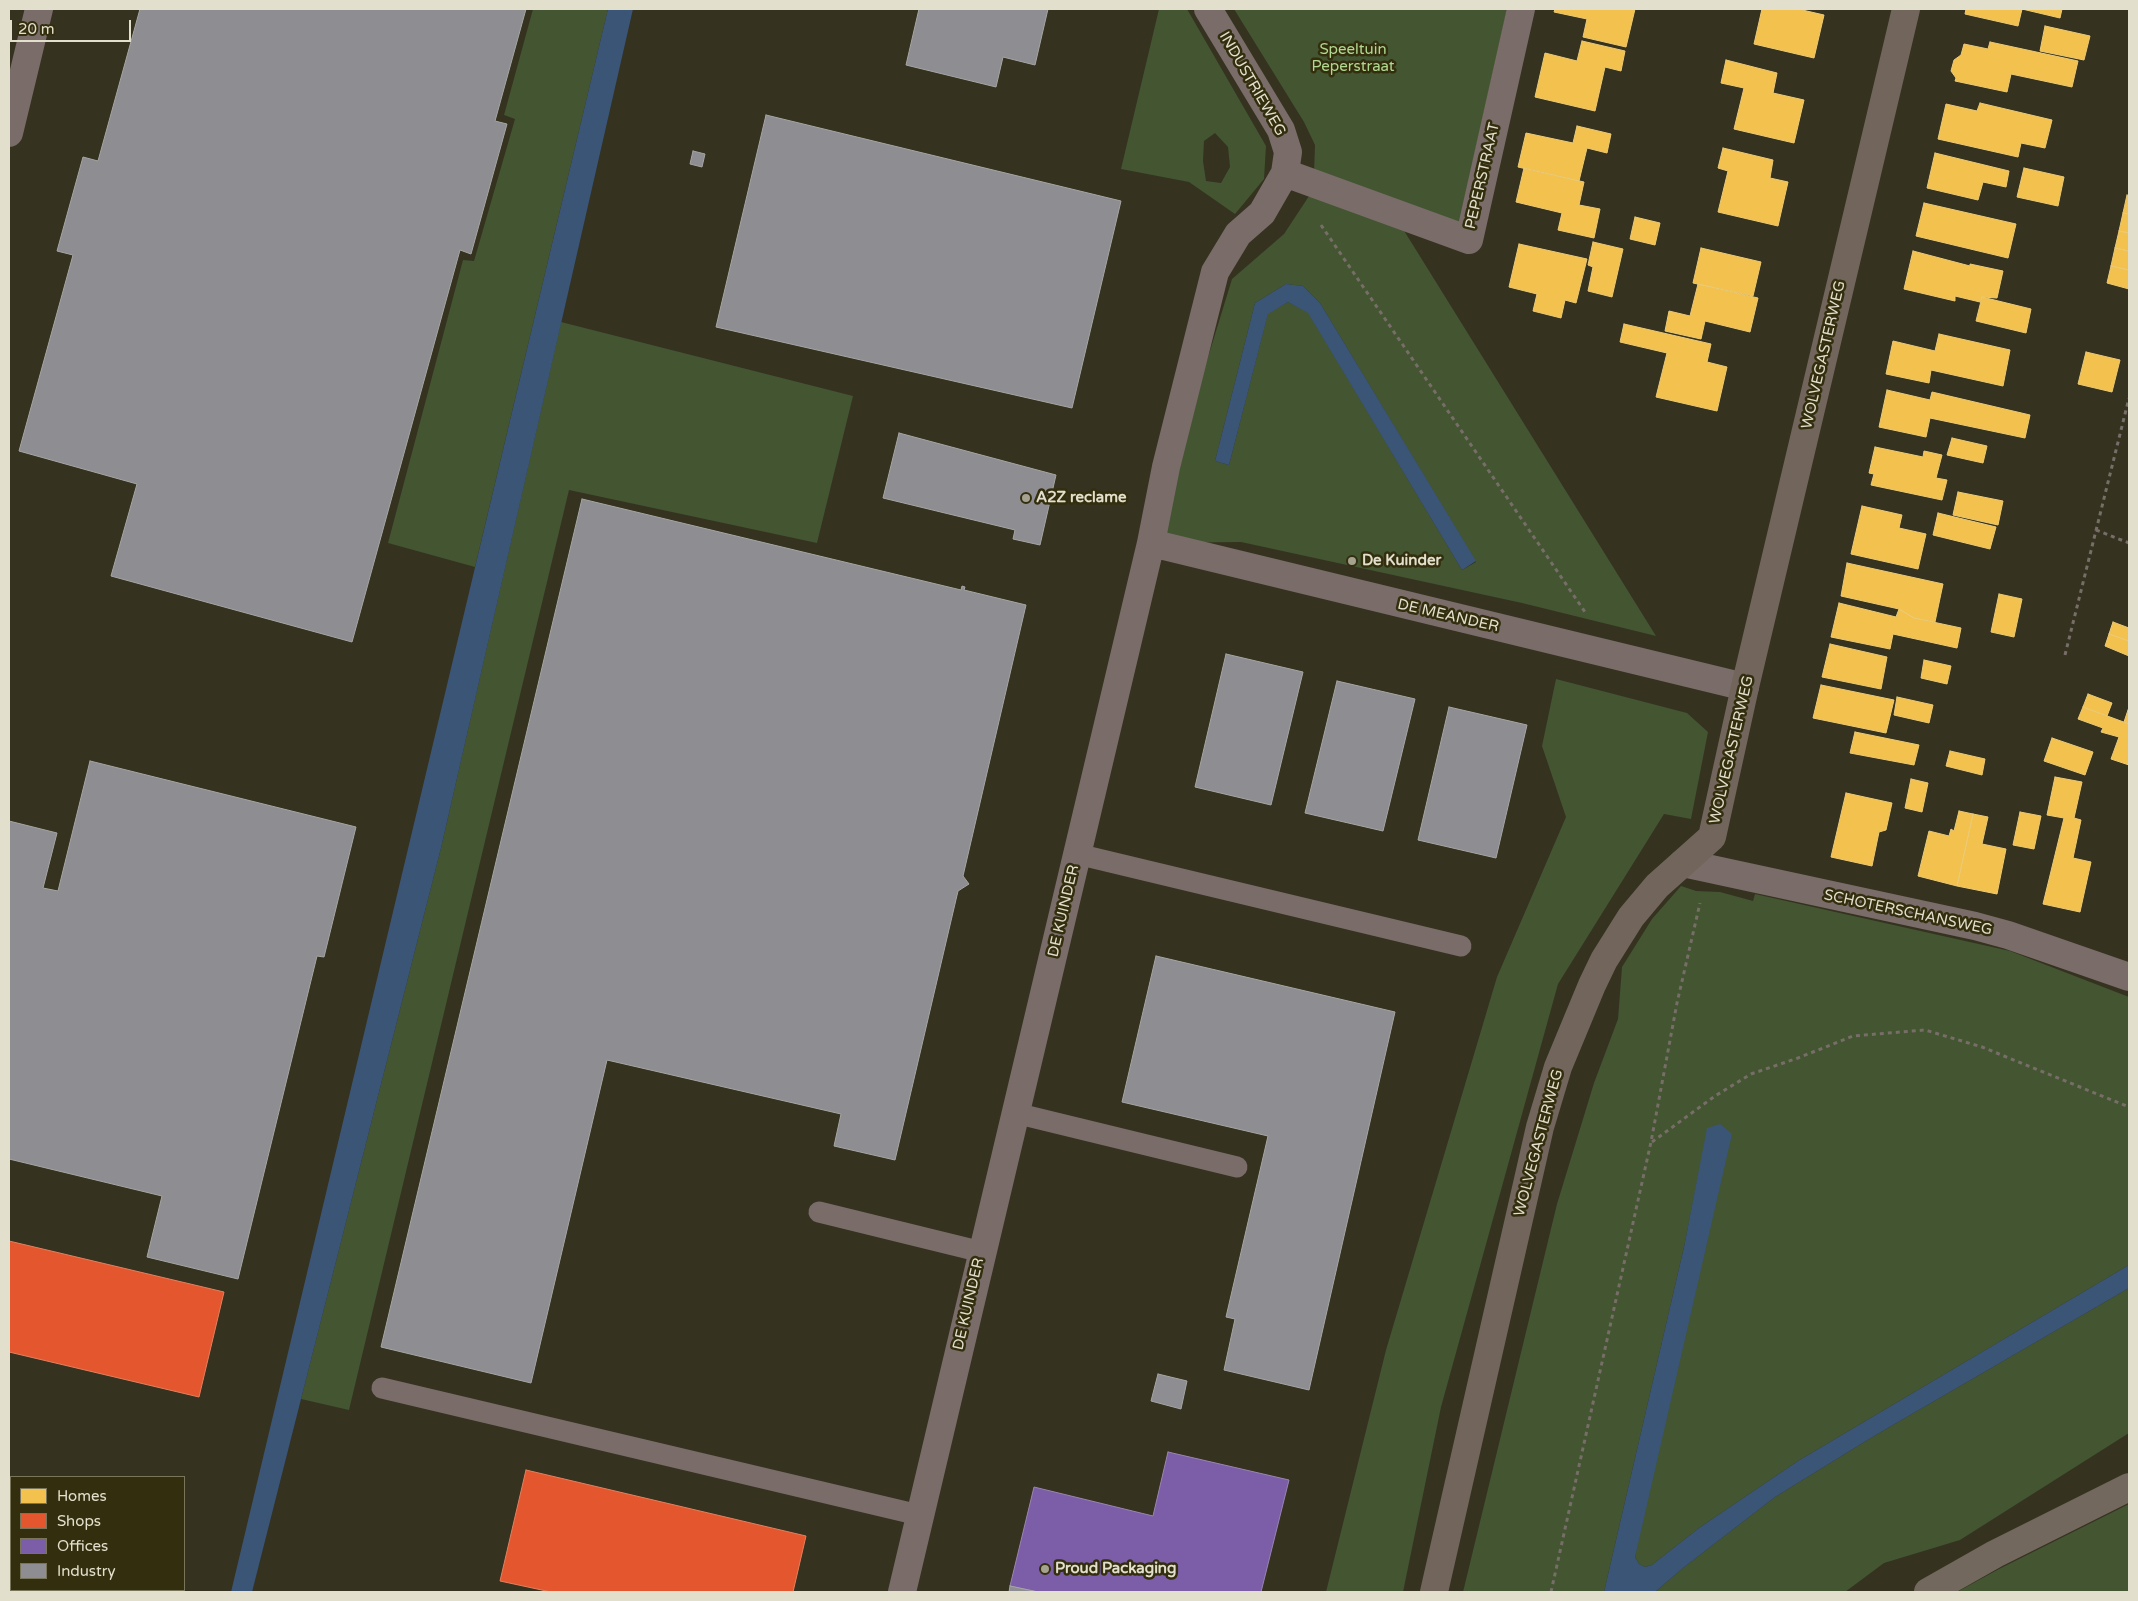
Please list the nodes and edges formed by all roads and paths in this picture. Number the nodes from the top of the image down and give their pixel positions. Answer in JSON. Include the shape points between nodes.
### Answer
{"nodes":[{"id":1,"x":39,"y":9,"type":"edge"},
{"id":2,"x":1208,"y":9,"type":"edge"},
{"id":3,"x":1521,"y":9,"type":"edge"},
{"id":4,"x":1906,"y":9,"type":"edge"},
{"id":5,"x":9,"y":133,"type":"edge"},
{"id":6,"x":1285,"y":173,"type":"junction"},
{"id":7,"x":1319,"y":222,"type":"dead end"},
{"id":8,"x":1238,"y":234,"type":"joint"},
{"id":9,"x":2129,"y":398,"type":"edge"},
{"id":10,"x":2096,"y":530,"type":"junction"},
{"id":11,"x":1150,"y":543,"type":"junction"},
{"id":12,"x":2129,"y":543,"type":"edge"},
{"id":13,"x":1585,"y":649,"type":"junction"},
{"id":14,"x":2065,"y":655,"type":"dead end"},
{"id":15,"x":1745,"y":687,"type":"junction"},
{"id":16,"x":1077,"y":854,"type":"junction"},
{"id":17,"x":1695,"y":866,"type":"junction"},
{"id":18,"x":1461,"y":946,"type":"dead end"},
{"id":19,"x":2129,"y":977,"type":"edge"},
{"id":20,"x":2129,"y":1107,"type":"edge"},
{"id":21,"x":1015,"y":1113,"type":"junction"},
{"id":22,"x":1651,"y":1142,"type":"junction"},
{"id":23,"x":1237,"y":1167,"type":"dead end"},
{"id":24,"x":819,"y":1212,"type":"dead end"},
{"id":25,"x":982,"y":1252,"type":"junction"},
{"id":26,"x":382,"y":1388,"type":"dead end"},
{"id":27,"x":2129,"y":1486,"type":"edge"},
{"id":28,"x":919,"y":1515,"type":"junction"},
{"id":29,"x":902,"y":1592,"type":"edge"},
{"id":30,"x":1434,"y":1592,"type":"edge"},
{"id":31,"x":1551,"y":1592,"type":"edge"},
{"id":32,"x":1928,"y":1592,"type":"edge"}],
"edges":[{"from":1,"to":5,"type":"street"},
{"from":2,"to":6,"type":"street","name":"INDUSTRIEWEG","via":[[1281,130],[1288,152]]},
{"from":3,"to":6,"type":"street","name":"PEPERSTRAAT","via":[[1469,240]]},
{"from":4,"to":15,"type":"street","name":"WOLVEGASTERWEG"},
{"from":6,"to":8,"type":"street","name":"INDUSTRIEWEG","via":[[1262,212]]},
{"from":7,"to":13,"type":"path","via":[[1592,621]]},
{"from":8,"to":11,"type":"street","name":"DE KUINDER","via":[[1215,272]]},
{"from":9,"to":10,"type":"path"},
{"from":10,"to":12,"type":"path"},
{"from":10,"to":14,"type":"path"},
{"from":11,"to":13,"type":"street","name":"DE MEANDER"},
{"from":11,"to":16,"type":"street","name":"DE KUINDER"},
{"from":13,"to":15,"type":"street","name":"DE MEANDER"},
{"from":15,"to":17,"type":"street","name":"WOLVEGASTERWEG","via":[[1712,837]]},
{"from":16,"to":18,"type":"lane"},
{"from":16,"to":21,"type":"street","name":"DE KUINDER"},
{"from":17,"to":19,"type":"street","name":"SCHOTERSCHANSWEG","via":[[1975,926]]},
{"from":17,"to":22,"type":"path","via":[[1678,1003]]},
{"from":17,"to":30,"type":"street","name":"WOLVEGASTERWEG","via":[[1643,902],[1604,960],[1549,1095]]},
{"from":20,"to":22,"type":"path","via":[[1982,1047],[1925,1030],[1853,1036],[1751,1074],[1714,1096]]},
{"from":21,"to":23,"type":"lane"},
{"from":21,"to":25,"type":"street","name":"DE KUINDER"},
{"from":22,"to":31,"type":"path"},
{"from":24,"to":25,"type":"lane"},
{"from":25,"to":28,"type":"street","name":"DE KUINDER"},
{"from":26,"to":28,"type":"lane"},
{"from":27,"to":32,"type":"highway"},
{"from":28,"to":29,"type":"street","name":"DE KUINDER"}]}
